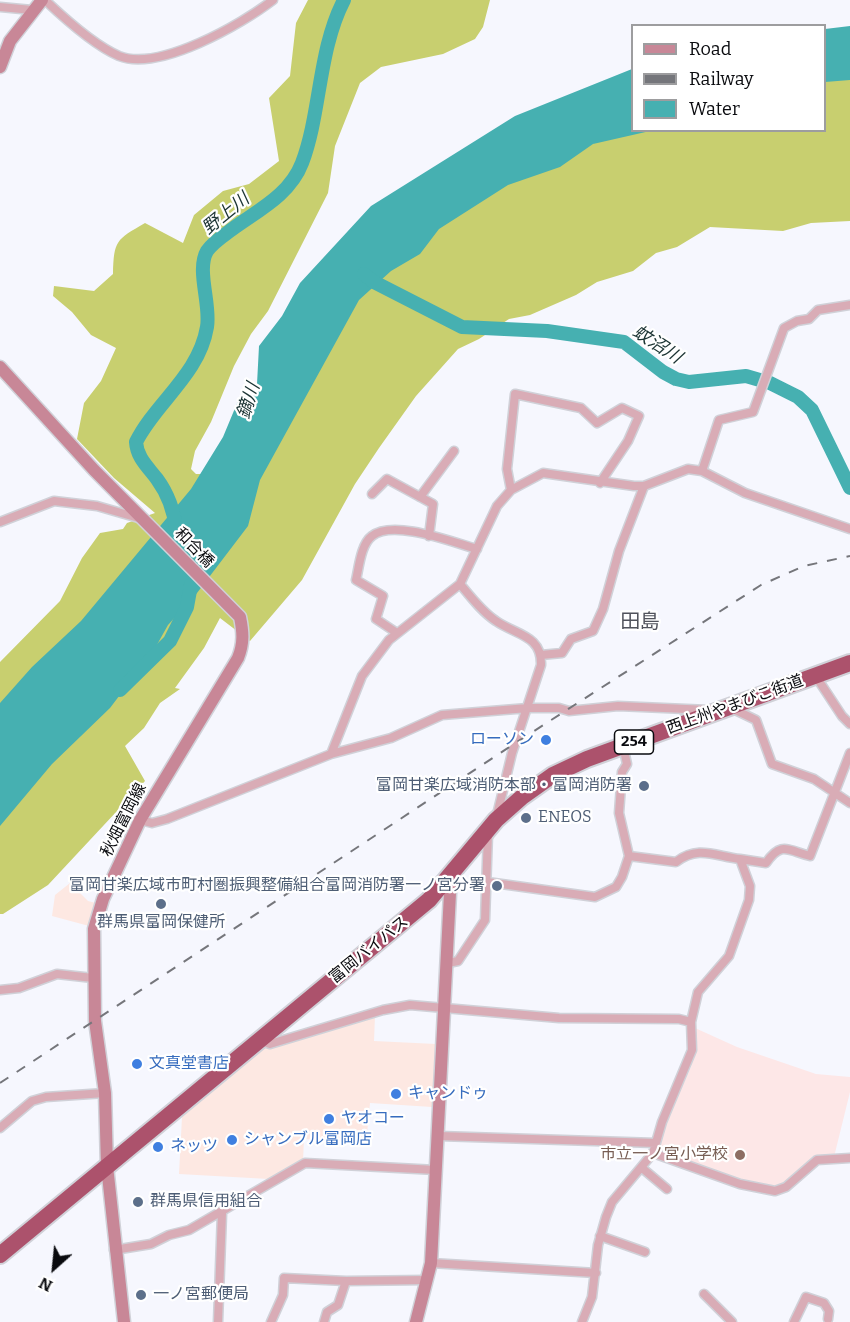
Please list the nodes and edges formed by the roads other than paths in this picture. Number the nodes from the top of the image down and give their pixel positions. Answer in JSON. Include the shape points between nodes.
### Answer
{"nodes":[{"id":1,"x":44,"y":0,"type":"edge"},
{"id":2,"x":273,"y":0,"type":"edge"},
{"id":3,"x":0,"y":7,"type":"edge"},
{"id":4,"x":32,"y":10,"type":"junction"},
{"id":5,"x":0,"y":67,"type":"edge"},
{"id":6,"x":850,"y":305,"type":"edge"},
{"id":7,"x":0,"y":367,"type":"edge"},
{"id":8,"x":454,"y":451,"type":"dead end"},
{"id":9,"x":702,"y":471,"type":"junction"},
{"id":10,"x":600,"y":483,"type":"junction"},
{"id":11,"x":645,"y":486,"type":"junction"},
{"id":12,"x":511,"y":490,"type":"junction"},
{"id":13,"x":372,"y":494,"type":"dead end"},
{"id":14,"x":420,"y":497,"type":"junction"},
{"id":15,"x":0,"y":522,"type":"edge"},
{"id":16,"x":147,"y":523,"type":"junction"},
{"id":17,"x":850,"y":529,"type":"edge"},
{"id":18,"x":429,"y":536,"type":"junction"},
{"id":19,"x":477,"y":549,"type":"junction"},
{"id":20,"x":460,"y":584,"type":"junction"},
{"id":21,"x":213,"y":591,"type":"joint"},
{"id":22,"x":397,"y":633,"type":"junction"},
{"id":23,"x":541,"y":655,"type":"junction"},
{"id":24,"x":850,"y":663,"type":"edge"},
{"id":25,"x":815,"y":675,"type":"junction"},
{"id":26,"x":528,"y":708,"type":"junction"},
{"id":27,"x":723,"y":709,"type":"junction"},
{"id":28,"x":850,"y":724,"type":"edge"},
{"id":29,"x":623,"y":746,"type":"junction"},
{"id":30,"x":331,"y":754,"type":"junction"},
{"id":31,"x":850,"y":755,"type":"edge"},
{"id":32,"x":835,"y":794,"type":"junction"},
{"id":33,"x":850,"y":803,"type":"edge"},
{"id":34,"x":140,"y":820,"type":"junction"},
{"id":35,"x":492,"y":825,"type":"junction"},
{"id":36,"x":629,"y":856,"type":"junction"},
{"id":37,"x":740,"y":859,"type":"junction"},
{"id":38,"x":451,"y":874,"type":"junction"},
{"id":39,"x":487,"y":882,"type":"junction"},
{"id":40,"x":447,"y":963,"type":"junction"},
{"id":41,"x":93,"y":978,"type":"junction"},
{"id":42,"x":0,"y":990,"type":"edge"},
{"id":43,"x":446,"y":1008,"type":"junction"},
{"id":44,"x":692,"y":1022,"type":"junction"},
{"id":45,"x":259,"y":1040,"type":"junction"},
{"id":46,"x":105,"y":1092,"type":"junction"},
{"id":47,"x":0,"y":1128,"type":"edge"},
{"id":48,"x":439,"y":1136,"type":"junction"},
{"id":49,"x":656,"y":1143,"type":"junction"},
{"id":50,"x":653,"y":1154,"type":"junction"},
{"id":51,"x":850,"y":1158,"type":"edge"},
{"id":52,"x":107,"y":1159,"type":"junction"},
{"id":53,"x":642,"y":1168,"type":"junction"},
{"id":54,"x":436,"y":1170,"type":"junction"},
{"id":55,"x":667,"y":1189,"type":"dead end"},
{"id":56,"x":222,"y":1213,"type":"junction"},
{"id":57,"x":600,"y":1236,"type":"junction"},
{"id":58,"x":0,"y":1242,"type":"edge"},
{"id":59,"x":114,"y":1250,"type":"junction"},
{"id":60,"x":645,"y":1252,"type":"dead end"},
{"id":61,"x":0,"y":1255,"type":"edge"},
{"id":62,"x":430,"y":1263,"type":"junction"},
{"id":63,"x":597,"y":1273,"type":"junction"},
{"id":64,"x":427,"y":1280,"type":"junction"},
{"id":65,"x":346,"y":1281,"type":"junction"},
{"id":66,"x":704,"y":1294,"type":"dead end"},
{"id":67,"x":828,"y":1319,"type":"dead end"},
{"id":68,"x":124,"y":1322,"type":"edge"},
{"id":69,"x":218,"y":1322,"type":"edge"},
{"id":70,"x":271,"y":1322,"type":"edge"},
{"id":71,"x":324,"y":1322,"type":"edge"},
{"id":72,"x":416,"y":1322,"type":"edge"},
{"id":73,"x":582,"y":1322,"type":"edge"},
{"id":74,"x":732,"y":1322,"type":"edge"},
{"id":75,"x":794,"y":1322,"type":"edge"}],
"edges":[{"from":1,"to":2,"type":"street","via":[[119,55],[142,58],[177,52]]},
{"from":1,"to":4,"type":"main road"},
{"from":3,"to":4,"type":"street"},
{"from":4,"to":5,"type":"main road","via":[[10,40]]},
{"from":6,"to":9,"type":"street","via":[[818,310],[809,319],[784,328],[753,412],[719,420]]},
{"from":7,"to":16,"type":"main road"},
{"from":8,"to":14,"type":"street"},
{"from":9,"to":11,"type":"street","via":[[688,469]]},
{"from":9,"to":17,"type":"street","via":[[745,493]]},
{"from":10,"to":11,"type":"street"},
{"from":10,"to":12,"type":"street","via":[[543,472]]},
{"from":10,"to":12,"type":"street","via":[[628,441],[639,416],[622,408],[597,423],[581,408],[515,394],[507,470]]},
{"from":11,"to":23,"type":"street","via":[[593,631],[572,639],[562,653]]},
{"from":12,"to":19,"type":"street","via":[[497,506]]},
{"from":13,"to":14,"type":"street","via":[[387,479]]},
{"from":14,"to":18,"type":"street","via":[[433,504]]},
{"from":15,"to":16,"type":"street","via":[[54,501],[97,507]]},
{"from":16,"to":21,"type":"main road","name":"和合橋"},
{"from":18,"to":19,"type":"street"},
{"from":18,"to":22,"type":"street","via":[[389,528],[371,536],[365,545],[356,580],[383,596],[376,619]]},
{"from":19,"to":20,"type":"street"},
{"from":20,"to":22,"type":"street"},
{"from":20,"to":23,"type":"street","via":[[495,621],[533,639]]},
{"from":21,"to":34,"type":"main road","name":"秋畑富岡線","via":[[240,617],[243,645]]},
{"from":22,"to":30,"type":"street","via":[[362,676]]},
{"from":23,"to":26,"type":"street"},
{"from":24,"to":25,"type":"highway","name":"西上州やまびこ街道","number":"254"},
{"from":25,"to":27,"type":"highway","name":"西上州やまびこ街道","number":"254"},
{"from":25,"to":28,"type":"street"},
{"from":26,"to":27,"type":"street"},
{"from":26,"to":30,"type":"street","via":[[442,715],[391,738]]},
{"from":26,"to":35,"type":"street"},
{"from":27,"to":29,"type":"highway","name":"西上州やまびこ街道","number":"254"},
{"from":27,"to":32,"type":"street","via":[[756,720],[772,764],[814,779]]},
{"from":29,"to":35,"type":"highway","name":"西上州やまびこ街道","number":"254","via":[[554,775]]},
{"from":29,"to":36,"type":"street","via":[[627,764],[622,772],[619,813]]},
{"from":30,"to":34,"type":"street","via":[[166,819],[152,823]]},
{"from":31,"to":32,"type":"street"},
{"from":32,"to":33,"type":"street"},
{"from":32,"to":37,"type":"street","via":[[810,856],[781,848],[766,862]]},
{"from":34,"to":41,"type":"main road","name":"秋畑富岡線","via":[[103,899],[94,930]]},
{"from":35,"to":38,"type":"highway","name":"西上州やまびこ街道","number":"254"},
{"from":35,"to":39,"type":"street"},
{"from":36,"to":37,"type":"street","via":[[676,862],[699,851]]},
{"from":36,"to":39,"type":"street","via":[[616,887],[595,897]]},
{"from":37,"to":44,"type":"street","via":[[750,886],[749,900],[729,956],[698,992]]},
{"from":38,"to":40,"type":"main road"},
{"from":38,"to":45,"type":"highway","name":"富岡バイパス","number":"254","via":[[429,900]]},
{"from":38,"to":52,"type":"highway","name":"富岡バイパス","number":"254"},
{"from":39,"to":40,"type":"street","via":[[485,921],[458,961]]},
{"from":40,"to":43,"type":"main road"},
{"from":41,"to":42,"type":"street","via":[[57,974],[19,988]]},
{"from":41,"to":46,"type":"main road","name":"秋畑富岡線"},
{"from":43,"to":44,"type":"street"},
{"from":43,"to":45,"type":"street","via":[[410,1005],[270,1044]]},
{"from":43,"to":48,"type":"main road"},
{"from":44,"to":49,"type":"street","via":[[692,1050]]},
{"from":45,"to":52,"type":"highway","name":"富岡バイパス","number":"254"},
{"from":46,"to":47,"type":"street","via":[[32,1101]]},
{"from":46,"to":52,"type":"main road","name":"秋畑富岡線"},
{"from":48,"to":49,"type":"street"},
{"from":48,"to":54,"type":"main road"},
{"from":49,"to":50,"type":"street"},
{"from":50,"to":51,"type":"street","via":[[740,1184],[775,1191],[786,1187],[817,1160]]},
{"from":50,"to":53,"type":"street"},
{"from":52,"to":58,"type":"highway","name":"富岡バイパス","number":"254"},
{"from":52,"to":59,"type":"main road","name":"秋畑富岡線"},
{"from":52,"to":61,"type":"highway","name":"富岡バイパス","number":"254"},
{"from":53,"to":55,"type":"street"},
{"from":53,"to":57,"type":"street","via":[[612,1202]]},
{"from":54,"to":56,"type":"street","via":[[305,1163]]},
{"from":54,"to":62,"type":"main road"},
{"from":56,"to":59,"type":"street","via":[[150,1244]]},
{"from":56,"to":69,"type":"street"},
{"from":57,"to":60,"type":"street"},
{"from":57,"to":63,"type":"street"},
{"from":59,"to":68,"type":"main road","name":"秋畑富岡線"},
{"from":62,"to":63,"type":"street"},
{"from":62,"to":64,"type":"main road"},
{"from":63,"to":73,"type":"street"},
{"from":64,"to":65,"type":"street"},
{"from":64,"to":72,"type":"main road"},
{"from":65,"to":70,"type":"street","via":[[284,1278],[283,1295]]},
{"from":65,"to":71,"type":"street","via":[[338,1305],[327,1312]]},
{"from":66,"to":74,"type":"street"},
{"from":67,"to":75,"type":"street","via":[[824,1303],[806,1297]]}]}
